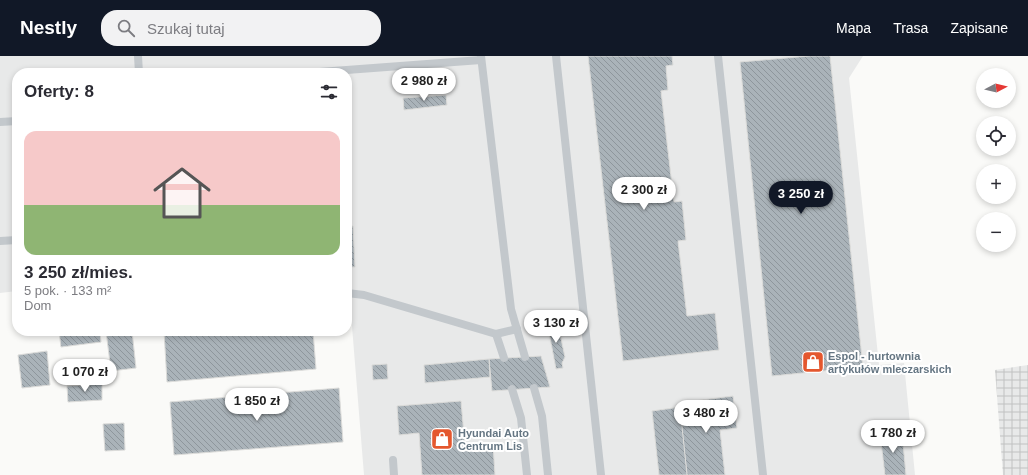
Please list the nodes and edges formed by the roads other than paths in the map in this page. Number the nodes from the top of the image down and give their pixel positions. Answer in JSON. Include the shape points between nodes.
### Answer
{"nodes":[{"id":1,"x":138,"y":56,"type":"edge"},
{"id":2,"x":556,"y":56,"type":"edge"},
{"id":3,"x":718,"y":56,"type":"edge"},
{"id":4,"x":481,"y":58,"type":"edge"},
{"id":5,"x":139,"y":68,"type":"edge"},
{"id":6,"x":352,"y":69,"type":"edge"},
{"id":7,"x":12,"y":121,"type":"edge"},
{"id":8,"x":0,"y":122,"type":"edge"},
{"id":9,"x":12,"y":240,"type":"edge"},
{"id":10,"x":0,"y":241,"type":"edge"},
{"id":11,"x":352,"y":294,"type":"edge"},
{"id":12,"x":517,"y":329,"type":"junction"},
{"id":13,"x":496,"y":334,"type":"junction"},
{"id":14,"x":525,"y":357,"type":"dead end"},
{"id":15,"x":504,"y":358,"type":"dead end"},
{"id":16,"x":534,"y":388,"type":"dead end"},
{"id":17,"x":512,"y":389,"type":"dead end"},
{"id":18,"x":393,"y":460,"type":"dead end"},
{"id":19,"x":394,"y":475,"type":"edge"},
{"id":20,"x":527,"y":475,"type":"edge"},
{"id":21,"x":548,"y":475,"type":"edge"},
{"id":22,"x":601,"y":475,"type":"edge"},
{"id":23,"x":763,"y":475,"type":"edge"}],
"edges":[{"from":1,"to":5,"type":"lane"},
{"from":2,"to":22,"type":"lane"},
{"from":3,"to":23,"type":"lane"},
{"from":4,"to":6,"type":"lane"},
{"from":4,"to":12,"type":"lane","via":[[511,309]]},
{"from":7,"to":8,"type":"lane"},
{"from":9,"to":10,"type":"lane"},
{"from":11,"to":13,"type":"lane"},
{"from":12,"to":13,"type":"lane"},
{"from":12,"to":14,"type":"lane"},
{"from":13,"to":15,"type":"lane"},
{"from":16,"to":21,"type":"lane","via":[[542,416]]},
{"from":17,"to":20,"type":"lane","via":[[521,418]]},
{"from":18,"to":19,"type":"lane"}]}
